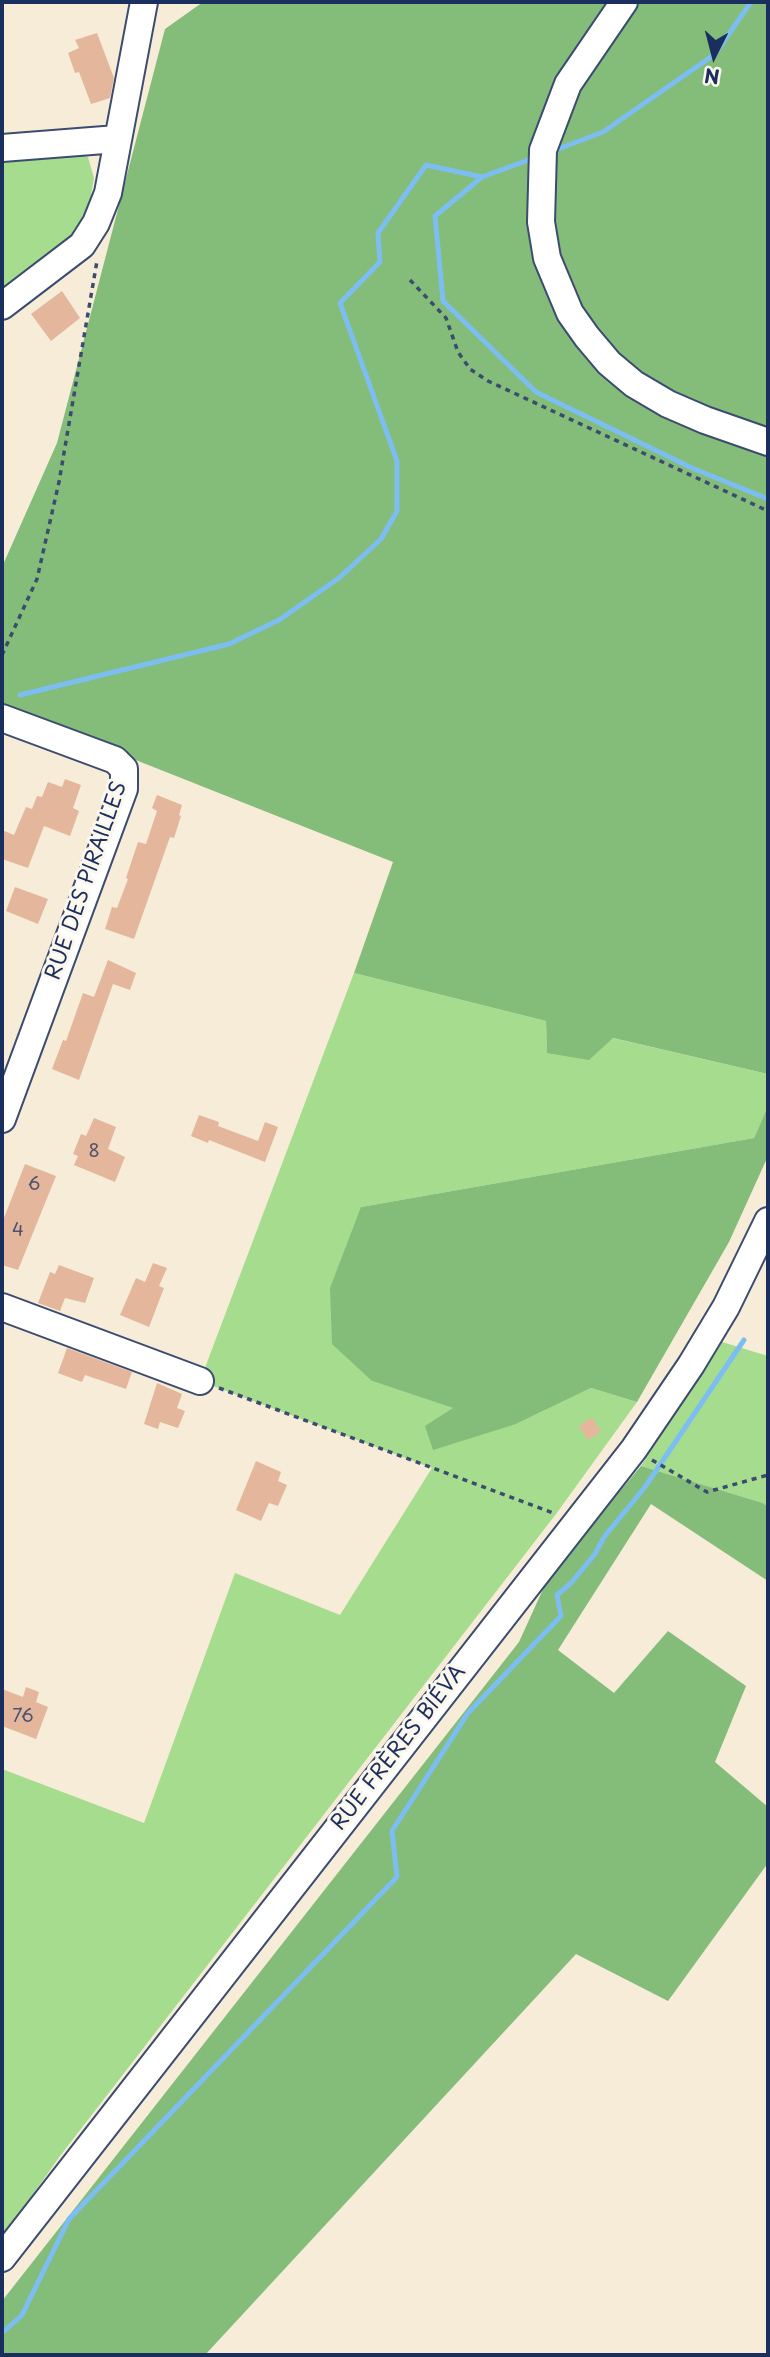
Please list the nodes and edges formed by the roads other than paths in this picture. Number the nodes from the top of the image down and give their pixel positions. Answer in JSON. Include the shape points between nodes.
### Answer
{"nodes":[{"id":1,"x":144,"y":2,"type":"edge"},
{"id":2,"x":624,"y":2,"type":"edge"},
{"id":3,"x":117,"y":139,"type":"junction"},
{"id":4,"x":2,"y":148,"type":"edge"},
{"id":5,"x":2,"y":306,"type":"edge"},
{"id":6,"x":768,"y":442,"type":"edge"},
{"id":7,"x":2,"y":718,"type":"edge"},
{"id":8,"x":2,"y":1119,"type":"edge"},
{"id":9,"x":768,"y":1221,"type":"edge"},
{"id":10,"x":2,"y":1307,"type":"edge"},
{"id":11,"x":200,"y":1381,"type":"road end"},
{"id":12,"x":2,"y":2258,"type":"edge"}],
"edges":[{"from":1,"to":3,"type":"street"},
{"from":2,"to":6,"type":"street","via":[[568,84],[543,156],[541,222],[547,258],[570,313],[609,363],[667,404]]},
{"from":3,"to":4,"type":"street"},
{"from":3,"to":5,"type":"street","via":[[108,193],[82,244]]},
{"from":7,"to":8,"type":"street","name":"RUE DES PIRAILLES","via":[[114,760],[124,769],[124,789]]},
{"from":9,"to":12,"type":"street","name":"RUE FRÈRES BIÉVA","via":[[726,1307],[634,1449]]},
{"from":10,"to":11,"type":"street"}]}
